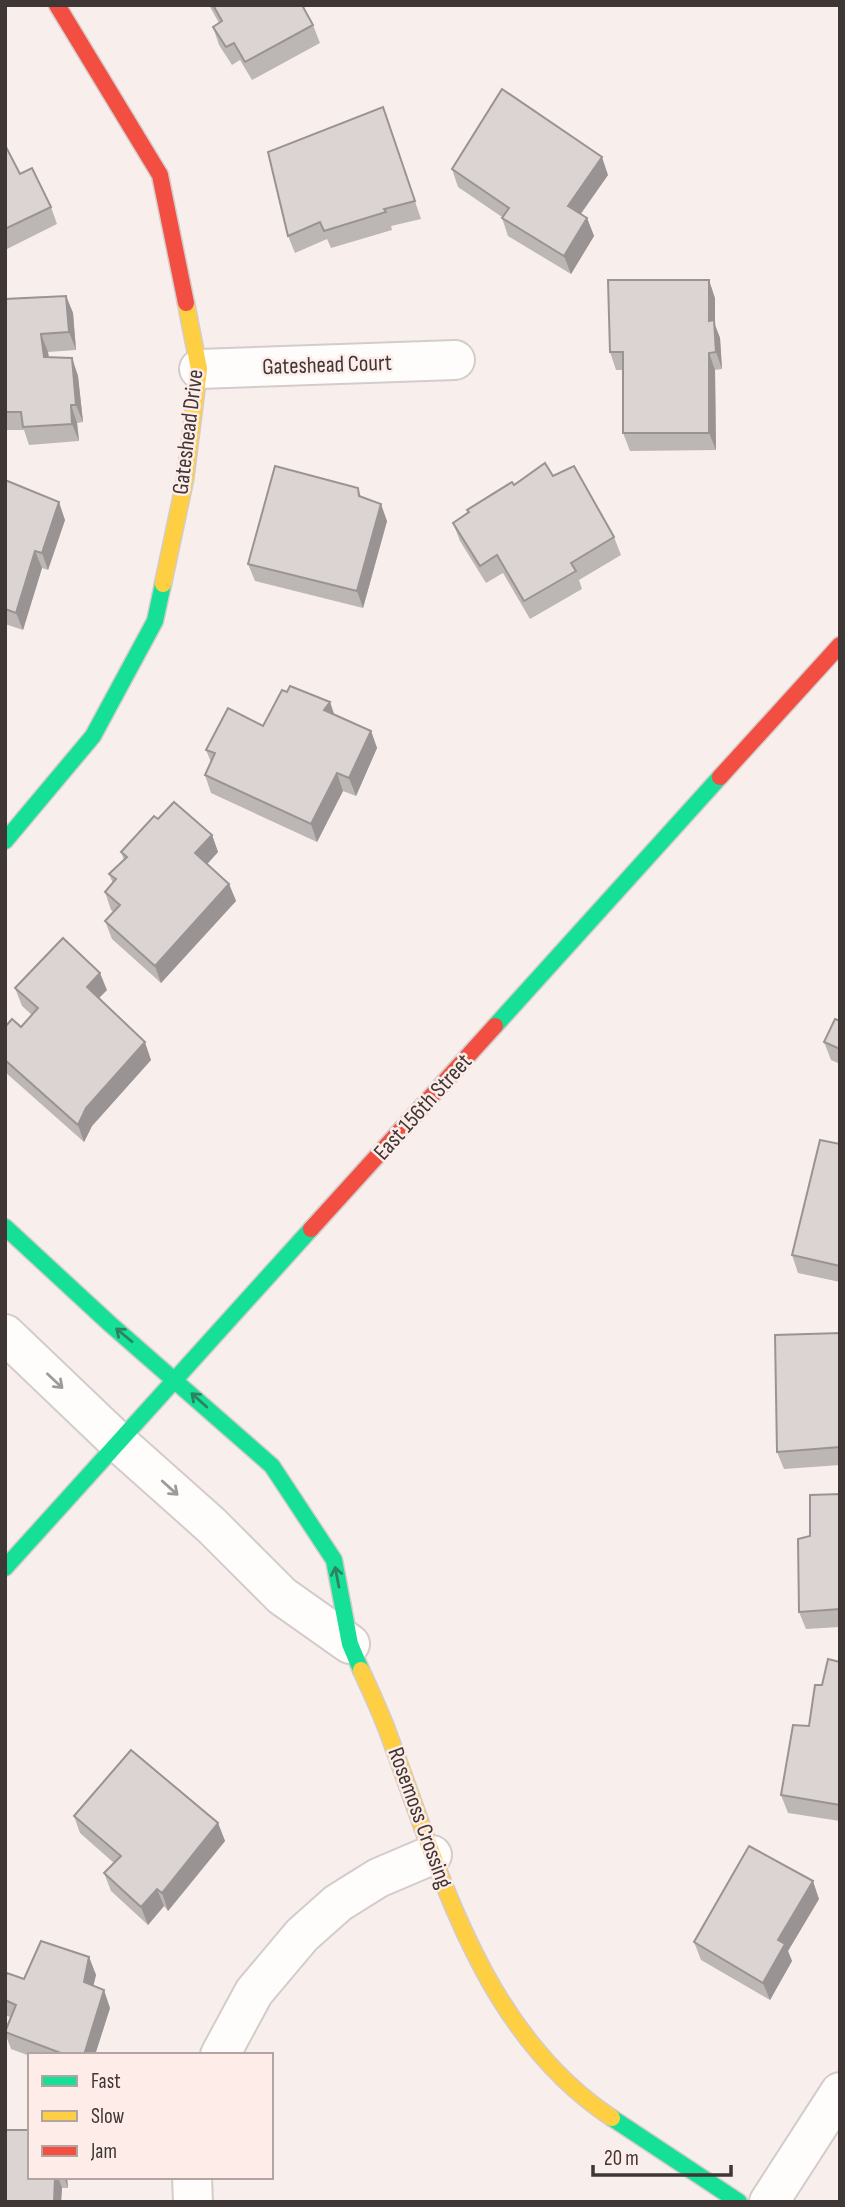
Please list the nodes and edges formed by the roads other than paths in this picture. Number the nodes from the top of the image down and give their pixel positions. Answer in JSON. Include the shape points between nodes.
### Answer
{"nodes":[{"id":1,"x":57,"y":5,"type":"edge"},
{"id":2,"x":455,"y":360,"type":"dead end"},
{"id":3,"x":199,"y":369,"type":"junction"},
{"id":4,"x":840,"y":645,"type":"edge"},
{"id":5,"x":5,"y":841,"type":"edge"},
{"id":6,"x":5,"y":1227,"type":"edge"},
{"id":7,"x":5,"y":1334,"type":"edge"},
{"id":8,"x":176,"y":1380,"type":"junction"},
{"id":9,"x":119,"y":1443,"type":"junction"},
{"id":10,"x":5,"y":1568,"type":"edge"},
{"id":11,"x":350,"y":1644,"type":"junction"},
{"id":12,"x":432,"y":1855,"type":"junction"},
{"id":13,"x":221,"y":2053,"type":"edge"},
{"id":14,"x":840,"y":2092,"type":"edge"},
{"id":15,"x":192,"y":2179,"type":"edge"},
{"id":16,"x":193,"y":2202,"type":"edge"},
{"id":17,"x":739,"y":2202,"type":"edge"},
{"id":18,"x":769,"y":2202,"type":"edge"}],
"edges":[{"from":1,"to":3,"type":"street","name":"Gateshead Drive","via":[[160,175]]},
{"from":2,"to":3,"type":"street","name":"Gateshead Court"},
{"from":3,"to":5,"type":"street","name":"Gateshead Drive","via":[[185,480],[155,621],[93,736]]},
{"from":4,"to":8,"type":"street","name":"East 156th Street"},
{"from":8,"to":6,"type":"street","name":"Rosemoss Crossing","one_way":true},
{"from":7,"to":9,"type":"street","one_way":true},
{"from":8,"to":9,"type":"street","name":"East 156th Street"},
{"from":11,"to":8,"type":"street","name":"Rosemoss Crossing","one_way":true,"via":[[334,1560],[272,1466]]},
{"from":9,"to":10,"type":"street","name":"East 156th Street"},
{"from":9,"to":11,"type":"street","one_way":true,"via":[[282,1596]]},
{"from":11,"to":12,"type":"street","name":"Rosemoss Crossing"},
{"from":12,"to":13,"type":"street","via":[[378,1878],[338,1903],[302,1935],[254,1992]]},
{"from":12,"to":17,"type":"street","name":"Rosemoss Crossing","via":[[472,1952],[508,2012],[547,2062],[589,2103]]},
{"from":14,"to":18,"type":"street"},
{"from":15,"to":16,"type":"street"}]}
